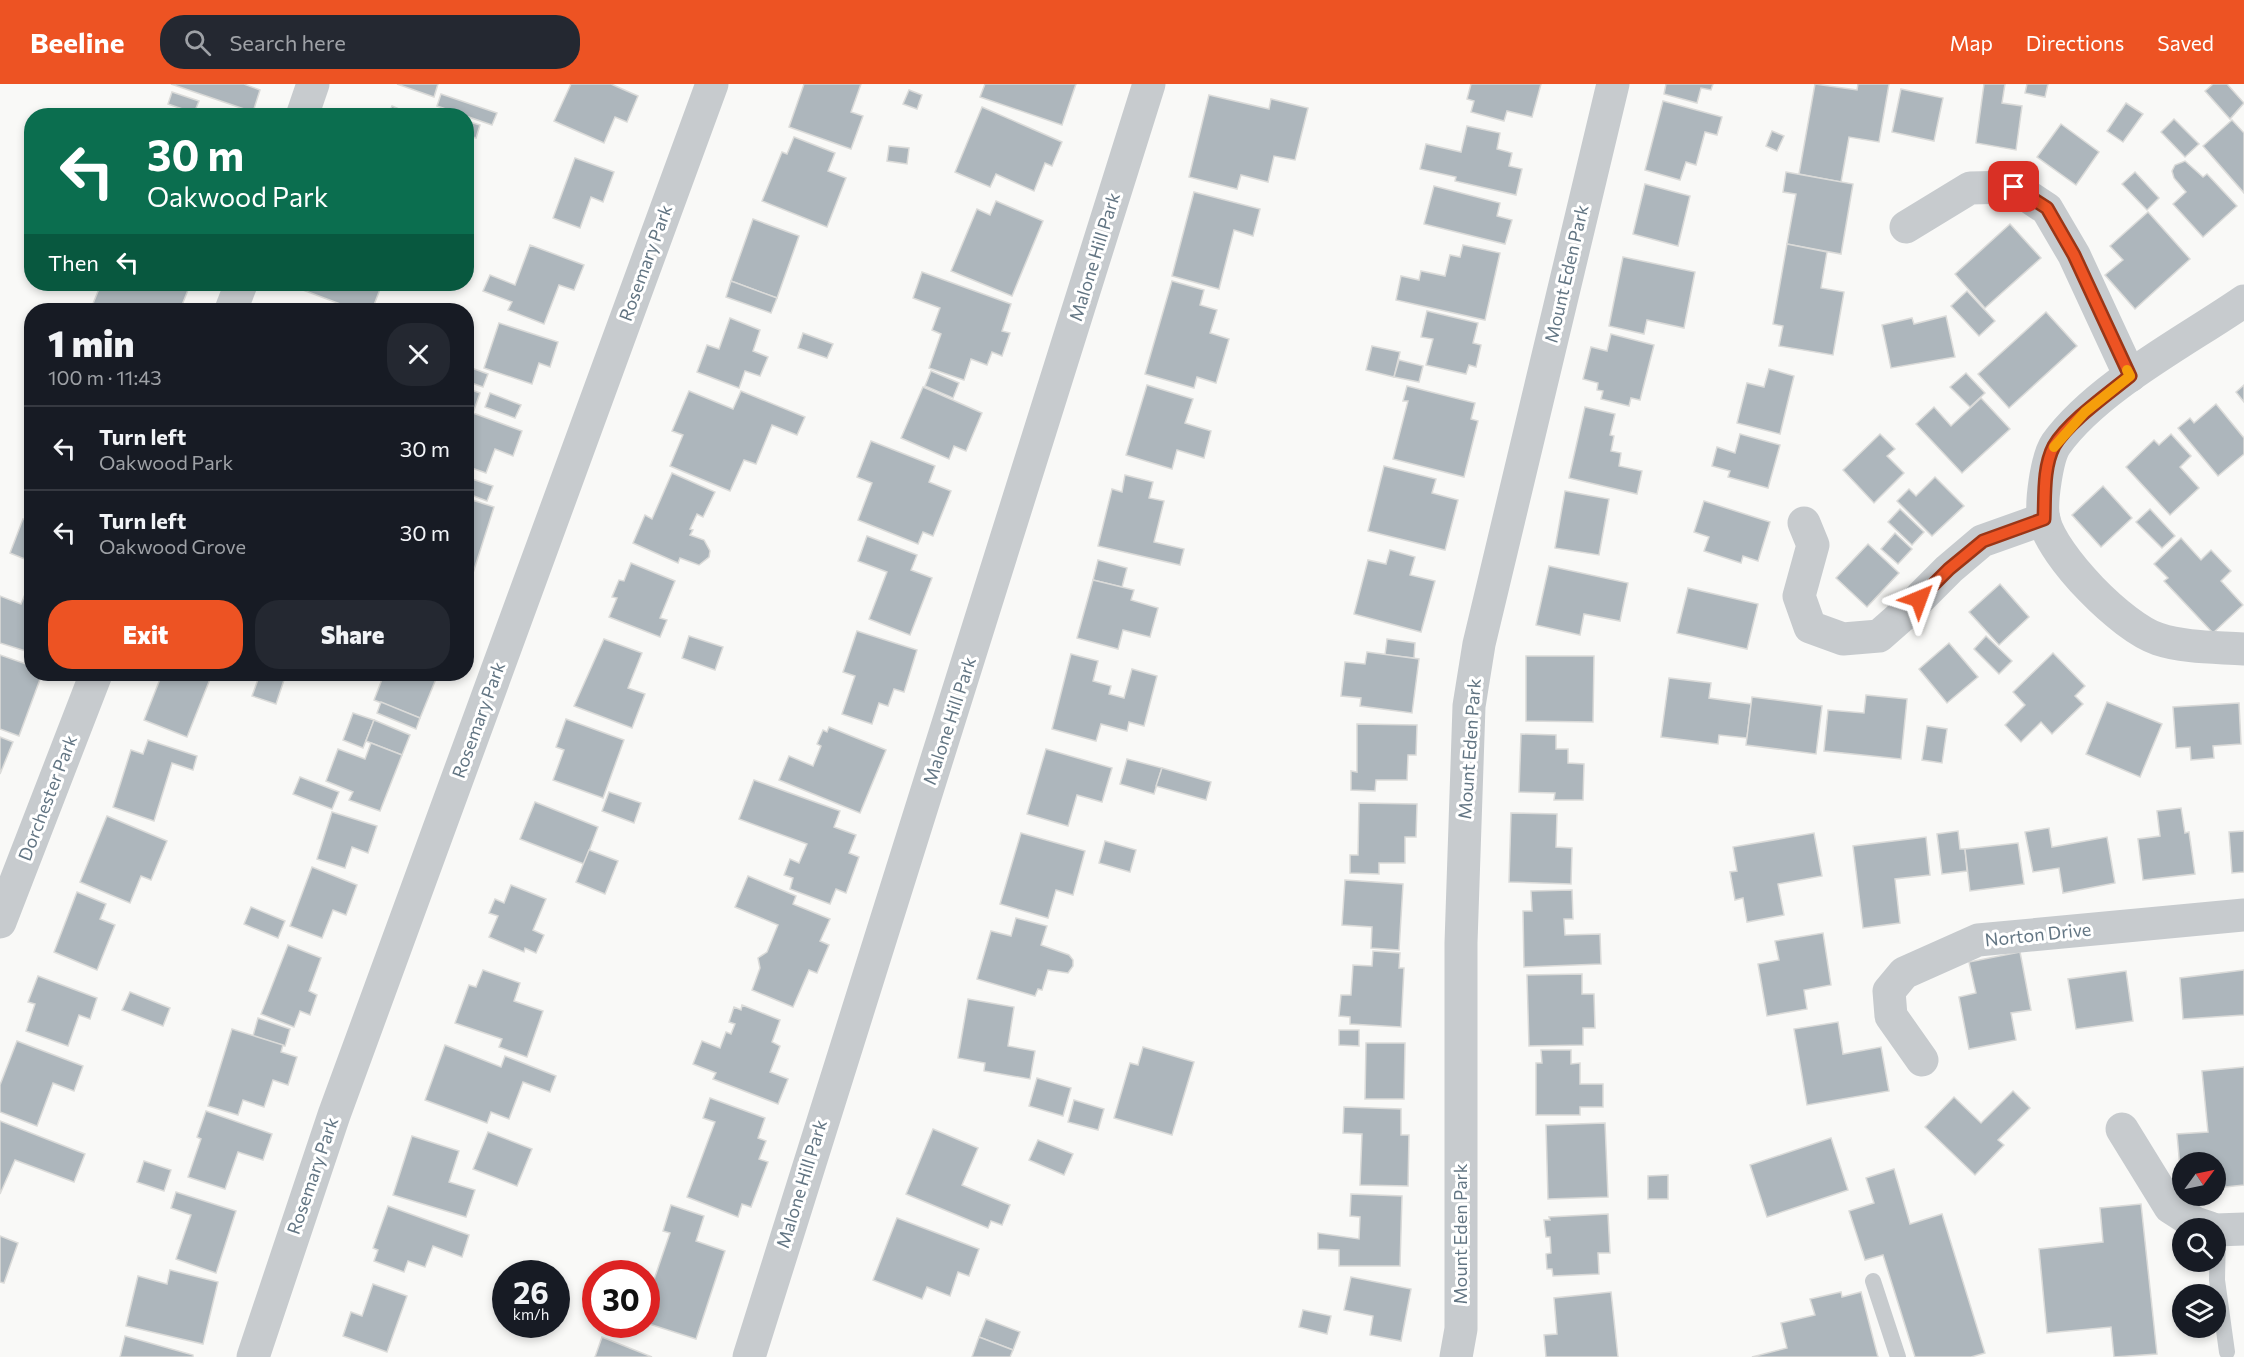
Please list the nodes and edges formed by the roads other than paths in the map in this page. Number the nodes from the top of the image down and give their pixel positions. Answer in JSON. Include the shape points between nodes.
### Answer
{"nodes":[{"id":1,"x":313,"y":84,"type":"edge"},
{"id":2,"x":712,"y":84,"type":"edge"},
{"id":3,"x":1149,"y":84,"type":"edge"},
{"id":4,"x":1613,"y":84,"type":"edge"},
{"id":5,"x":305,"y":108,"type":"edge"},
{"id":6,"x":1906,"y":227,"type":"dead end"},
{"id":7,"x":2244,"y":302,"type":"edge"},
{"id":8,"x":2130,"y":376,"type":"junction"},
{"id":9,"x":2044,"y":519,"type":"junction"},
{"id":10,"x":1804,"y":523,"type":"dead end"},
{"id":11,"x":2244,"y":649,"type":"edge"},
{"id":12,"x":93,"y":681,"type":"edge"},
{"id":13,"x":2244,"y":915,"type":"edge"},
{"id":14,"x":0,"y":922,"type":"edge"},
{"id":15,"x":1922,"y":1060,"type":"dead end"},
{"id":16,"x":2122,"y":1129,"type":"dead end"},
{"id":17,"x":2188,"y":1218,"type":"edge"},
{"id":18,"x":2218,"y":1272,"type":"edge"},
{"id":19,"x":1873,"y":1281,"type":"dead end"},
{"id":20,"x":2227,"y":1352,"type":"dead end"},
{"id":21,"x":253,"y":1357,"type":"edge"},
{"id":22,"x":749,"y":1357,"type":"edge"},
{"id":23,"x":1456,"y":1357,"type":"edge"},
{"id":24,"x":1898,"y":1357,"type":"edge"}],
"edges":[{"from":1,"to":5,"type":"street"},
{"from":2,"to":21,"type":"street","name":"Rosemary Park","via":[[338,1103]]},
{"from":3,"to":22,"type":"street","name":"Malone Hill Park"},
{"from":4,"to":23,"type":"street","name":"Mount Eden Park","via":[[1479,644],[1469,706],[1461,943],[1461,1329]]},
{"from":6,"to":8,"type":"street","via":[[1970,188],[2014,187],[2047,208],[2074,255]]},
{"from":7,"to":8,"type":"street"},
{"from":8,"to":9,"type":"street","via":[[2085,412],[2055,446],[2046,475]]},
{"from":9,"to":10,"type":"street","via":[[1983,541],[1879,636],[1843,639],[1810,627],[1799,597],[1813,544]]},
{"from":9,"to":11,"type":"street","via":[[2065,559],[2113,610],[2156,639]]},
{"from":12,"to":14,"type":"street","name":"Dorchester Park"},
{"from":13,"to":15,"type":"street","name":"Norton Drive","via":[[1978,940],[1931,959],[1904,973],[1889,991],[1891,1016]]},
{"from":16,"to":17,"type":"street","via":[[2170,1207]]},
{"from":18,"to":20,"type":"lane"},
{"from":19,"to":24,"type":"lane"}]}
